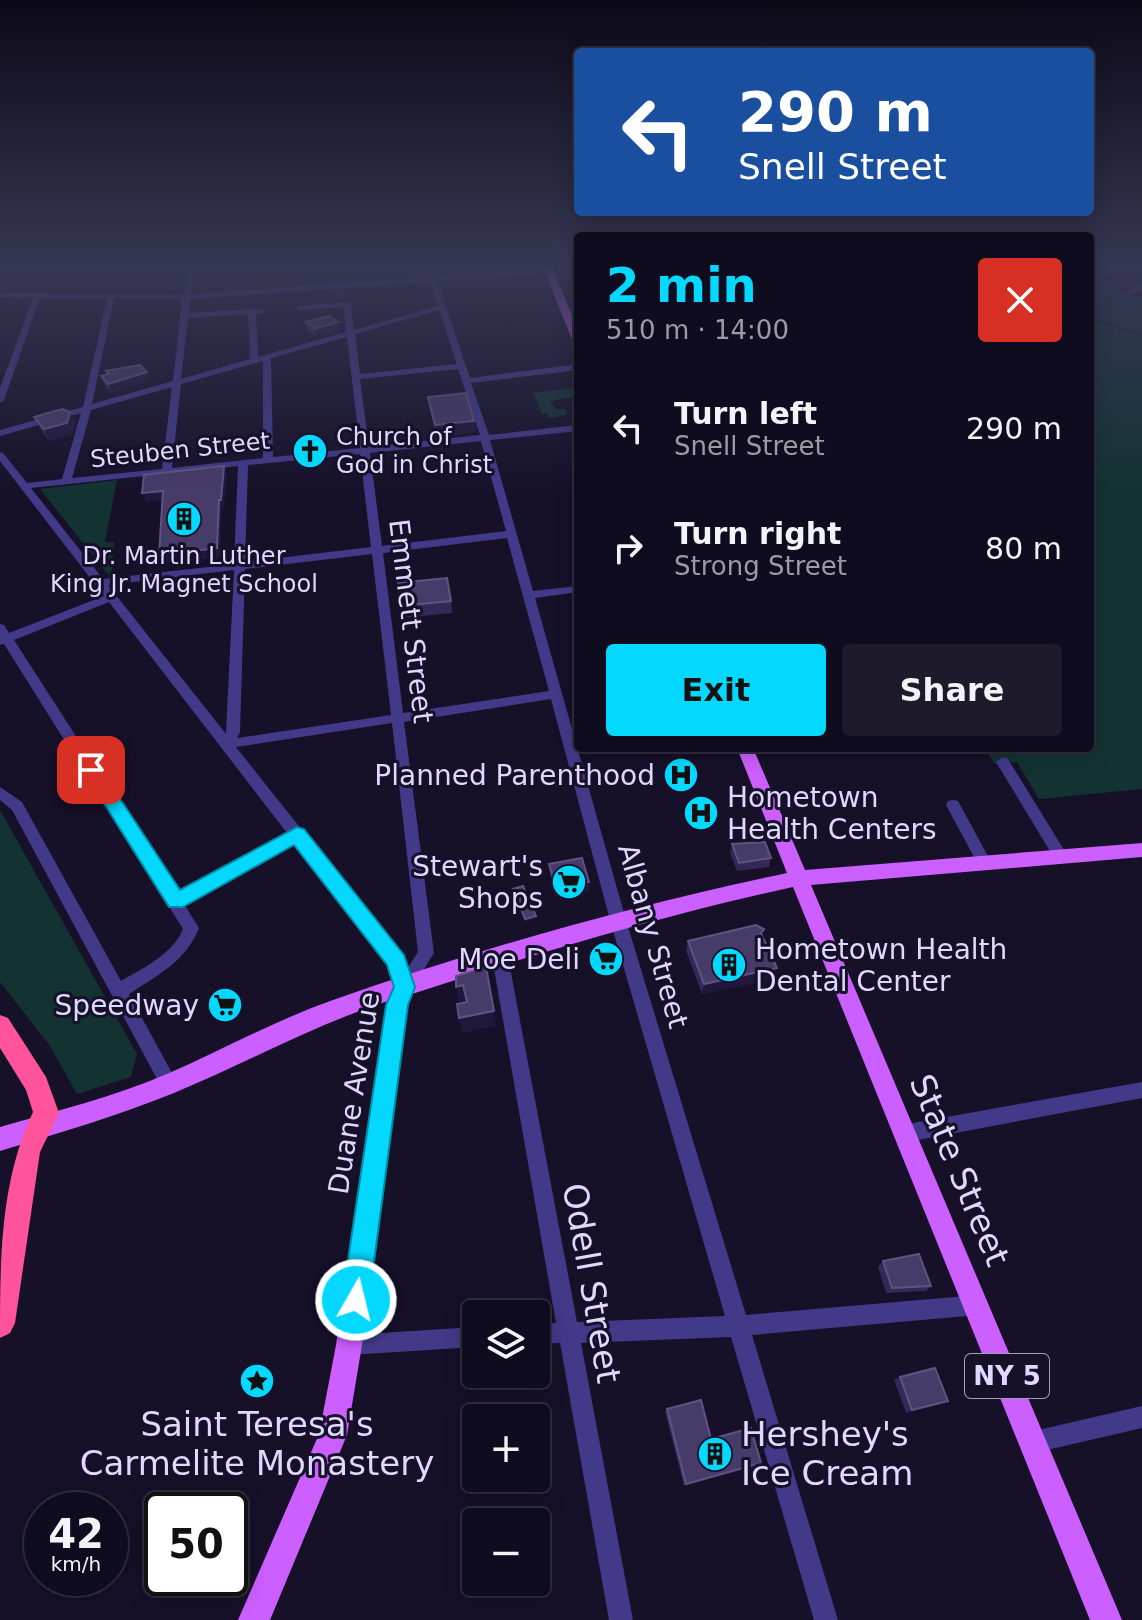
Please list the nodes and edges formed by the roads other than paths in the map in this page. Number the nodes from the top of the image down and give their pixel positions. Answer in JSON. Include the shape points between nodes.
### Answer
{"nodes":[{"id":1,"x":20,"y":343,"type":"edge"},
{"id":2,"x":101,"y":343,"type":"edge"},
{"id":3,"x":182,"y":343,"type":"edge"},
{"id":4,"x":255,"y":343,"type":"edge"},
{"id":5,"x":316,"y":343,"type":"edge"},
{"id":6,"x":352,"y":343,"type":"edge"},
{"id":7,"x":454,"y":343,"type":"edge"},
{"id":8,"x":267,"y":356,"type":"junction"},
{"id":9,"x":254,"y":360,"type":"junction"},
{"id":10,"x":462,"y":366,"type":"junction"},
{"id":11,"x":574,"y":368,"type":"edge"},
{"id":12,"x":356,"y":377,"type":"junction"},
{"id":13,"x":178,"y":381,"type":"junction"},
{"id":14,"x":466,"y":381,"type":"junction"},
{"id":15,"x":0,"y":400,"type":"edge"},
{"id":16,"x":87,"y":407,"type":"junction"},
{"id":17,"x":574,"y":428,"type":"edge"},
{"id":18,"x":0,"y":433,"type":"edge"},
{"id":19,"x":485,"y":437,"type":"junction"},
{"id":20,"x":365,"y":451,"type":"junction"},
{"id":21,"x":0,"y":455,"type":"edge"},
{"id":22,"x":268,"y":461,"type":"junction"},
{"id":23,"x":243,"y":463,"type":"junction"},
{"id":24,"x":167,"y":471,"type":"junction"},
{"id":25,"x":66,"y":482,"type":"junction"},
{"id":26,"x":24,"y":486,"type":"junction"},
{"id":27,"x":511,"y":534,"type":"junction"},
{"id":28,"x":378,"y":551,"type":"junction"},
{"id":29,"x":238,"y":567,"type":"junction"},
{"id":30,"x":100,"y":583,"type":"junction"},
{"id":31,"x":574,"y":589,"type":"edge"},
{"id":32,"x":527,"y":595,"type":"junction"},
{"id":33,"x":111,"y":597,"type":"junction"},
{"id":34,"x":2,"y":636,"type":"edge"},
{"id":35,"x":556,"y":694,"type":"junction"},
{"id":36,"x":399,"y":718,"type":"junction"},
{"id":37,"x":227,"y":744,"type":"junction"},
{"id":38,"x":747,"y":752,"type":"edge"},
{"id":39,"x":1003,"y":762,"type":"dead end"},
{"id":40,"x":0,"y":792,"type":"edge"},
{"id":41,"x":953,"y":805,"type":"dead end"},
{"id":42,"x":297,"y":834,"type":"junction"},
{"id":43,"x":1142,"y":850,"type":"edge"},
{"id":44,"x":1061,"y":857,"type":"junction"},
{"id":45,"x":985,"y":864,"type":"junction"},
{"id":46,"x":798,"y":878,"type":"junction"},
{"id":47,"x":176,"y":901,"type":"junction"},
{"id":48,"x":618,"y":920,"type":"junction"},
{"id":49,"x":500,"y":957,"type":"junction"},
{"id":50,"x":404,"y":987,"type":"junction"},
{"id":51,"x":118,"y":992,"type":"junction"},
{"id":52,"x":0,"y":1026,"type":"edge"},
{"id":53,"x":169,"y":1084,"type":"junction"},
{"id":54,"x":1142,"y":1090,"type":"edge"},
{"id":55,"x":38,"y":1130,"type":"junction"},
{"id":56,"x":907,"y":1133,"type":"junction"},
{"id":57,"x":0,"y":1139,"type":"edge"},
{"id":58,"x":978,"y":1305,"type":"junction"},
{"id":59,"x":0,"y":1323,"type":"edge"},
{"id":60,"x":738,"y":1326,"type":"junction"},
{"id":61,"x":568,"y":1332,"type":"junction"},
{"id":62,"x":550,"y":1333,"type":"edge"},
{"id":63,"x":462,"y":1338,"type":"edge"},
{"id":64,"x":349,"y":1345,"type":"junction"},
{"id":65,"x":1142,"y":1417,"type":"edge"},
{"id":66,"x":1034,"y":1442,"type":"junction"},
{"id":67,"x":254,"y":1620,"type":"edge"},
{"id":68,"x":621,"y":1620,"type":"edge"},
{"id":69,"x":826,"y":1620,"type":"edge"},
{"id":70,"x":1106,"y":1620,"type":"edge"}],
"edges":[{"from":1,"to":15,"type":"street"},
{"from":2,"to":16,"type":"street"},
{"from":3,"to":13,"type":"street"},
{"from":4,"to":9,"type":"street"},
{"from":5,"to":8,"type":"street"},
{"from":6,"to":12,"type":"street","name":"Emmett Street"},
{"from":7,"to":10,"type":"street","name":"Albany Street"},
{"from":8,"to":9,"type":"street"},
{"from":8,"to":22,"type":"street"},
{"from":9,"to":13,"type":"street"},
{"from":10,"to":12,"type":"street"},
{"from":10,"to":14,"type":"street","name":"Albany Street"},
{"from":11,"to":14,"type":"street"},
{"from":12,"to":20,"type":"street","name":"Emmett Street"},
{"from":13,"to":16,"type":"street"},
{"from":13,"to":24,"type":"street"},
{"from":14,"to":19,"type":"street","name":"Albany Street"},
{"from":16,"to":18,"type":"street"},
{"from":16,"to":25,"type":"street"},
{"from":17,"to":19,"type":"street","name":"Steuben Street"},
{"from":19,"to":20,"type":"street","name":"Steuben Street"},
{"from":19,"to":27,"type":"street","name":"Albany Street"},
{"from":20,"to":22,"type":"street","name":"Steuben Street"},
{"from":20,"to":28,"type":"street","name":"Emmett Street"},
{"from":21,"to":26,"type":"street","name":"Duane Avenue"},
{"from":22,"to":23,"type":"street","name":"Steuben Street"},
{"from":23,"to":24,"type":"street","name":"Steuben Street"},
{"from":23,"to":29,"type":"street"},
{"from":24,"to":25,"type":"street","name":"Steuben Street"},
{"from":25,"to":26,"type":"street","name":"Steuben Street"},
{"from":26,"to":30,"type":"street","name":"Duane Avenue"},
{"from":27,"to":28,"type":"street"},
{"from":27,"to":32,"type":"street","name":"Albany Street"},
{"from":28,"to":29,"type":"street"},
{"from":28,"to":36,"type":"street","name":"Emmett Street"},
{"from":29,"to":30,"type":"street"},
{"from":29,"to":37,"type":"street","via":[[233,732]]},
{"from":30,"to":33,"type":"street","name":"Duane Avenue"},
{"from":31,"to":32,"type":"street"},
{"from":32,"to":35,"type":"street","name":"Albany Street"},
{"from":33,"to":34,"type":"street"},
{"from":33,"to":37,"type":"street","name":"Duane Avenue"},
{"from":34,"to":47,"type":"street"},
{"from":35,"to":36,"type":"street"},
{"from":35,"to":48,"type":"street","name":"Albany Street"},
{"from":36,"to":37,"type":"street"},
{"from":36,"to":50,"type":"street","name":"Emmett Street","via":[[426,953]]},
{"from":37,"to":42,"type":"street","name":"Duane Avenue"},
{"from":38,"to":46,"type":"main road","name":"State Street","number":"NY 5"},
{"from":39,"to":44,"type":"street"},
{"from":40,"to":51,"type":"street","via":[[17,806]]},
{"from":41,"to":45,"type":"street"},
{"from":42,"to":47,"type":"street"},
{"from":42,"to":50,"type":"street","name":"Duane Avenue","via":[[396,961]]},
{"from":43,"to":44,"type":"main road"},
{"from":44,"to":45,"type":"main road"},
{"from":45,"to":46,"type":"main road"},
{"from":46,"to":48,"type":"main road"},
{"from":46,"to":56,"type":"main road","name":"State Street","number":"NY 5"},
{"from":47,"to":51,"type":"street","via":[[191,928],[189,937]]},
{"from":48,"to":49,"type":"main road"},
{"from":48,"to":60,"type":"street","name":"Albany Street"},
{"from":49,"to":50,"type":"main road"},
{"from":49,"to":61,"type":"street","name":"Odell Street"},
{"from":50,"to":53,"type":"main road","via":[[305,1019]]},
{"from":50,"to":64,"type":"main road","name":"Duane Avenue","via":[[397,1005]]},
{"from":51,"to":53,"type":"street"},
{"from":52,"to":55,"type":"highway","via":[[43,1098],[46,1113]]},
{"from":53,"to":55,"type":"main road"},
{"from":54,"to":56,"type":"street"},
{"from":55,"to":57,"type":"main road"},
{"from":55,"to":59,"type":"highway","via":[[27,1149]]},
{"from":56,"to":58,"type":"main road","name":"State Street","number":"NY 5"},
{"from":58,"to":60,"type":"street"},
{"from":58,"to":66,"type":"main road","name":"State Street","number":"NY 5"},
{"from":60,"to":61,"type":"street"},
{"from":60,"to":69,"type":"street","name":"Albany Street"},
{"from":61,"to":62,"type":"street"},
{"from":61,"to":68,"type":"street","name":"Odell Street"},
{"from":63,"to":64,"type":"street"},
{"from":64,"to":67,"type":"main road","name":"Duane Avenue","via":[[333,1435]]},
{"from":65,"to":66,"type":"street"},
{"from":66,"to":70,"type":"main road","name":"State Street","number":"NY 5"}]}
